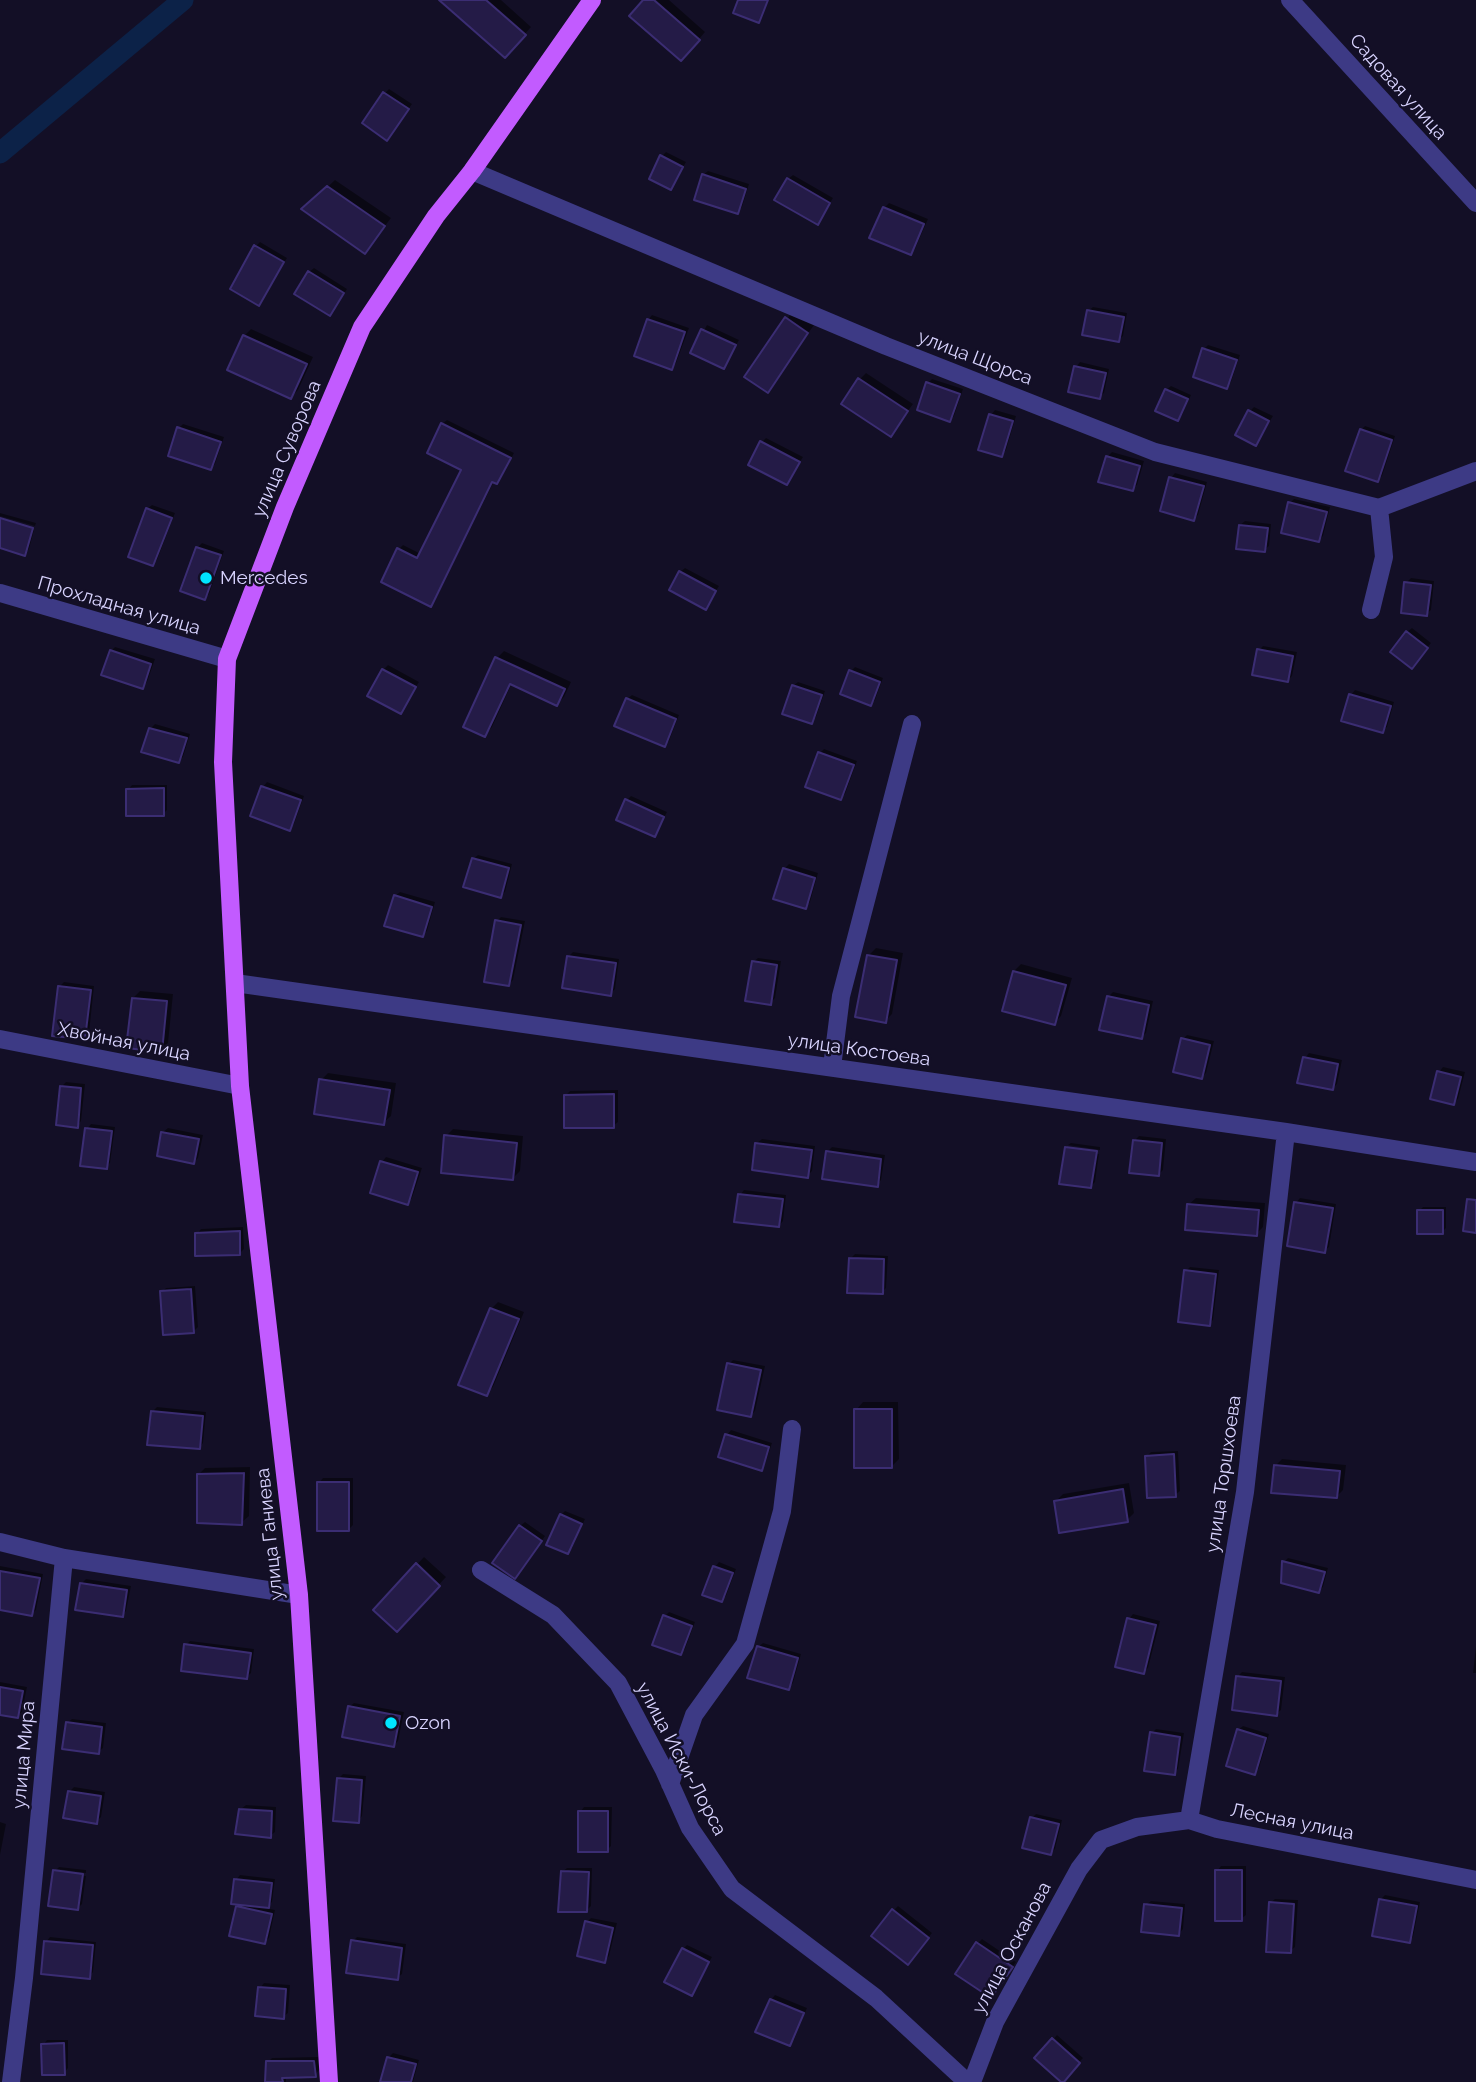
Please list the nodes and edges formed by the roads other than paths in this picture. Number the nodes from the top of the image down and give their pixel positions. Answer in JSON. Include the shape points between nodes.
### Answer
{"nodes":[{"id":1,"x":592,"y":0,"type":"edge"},
{"id":2,"x":1290,"y":0,"type":"edge"},
{"id":3,"x":472,"y":171,"type":"junction"},
{"id":4,"x":1476,"y":203,"type":"edge"},
{"id":5,"x":1476,"y":471,"type":"edge"},
{"id":6,"x":1379,"y":508,"type":"junction"},
{"id":7,"x":0,"y":593,"type":"edge"},
{"id":8,"x":1371,"y":610,"type":"dead end"},
{"id":9,"x":227,"y":659,"type":"junction"},
{"id":10,"x":912,"y":724,"type":"dead end"},
{"id":11,"x":235,"y":983,"type":"junction"},
{"id":12,"x":0,"y":1039,"type":"edge"},
{"id":13,"x":832,"y":1067,"type":"junction"},
{"id":14,"x":240,"y":1086,"type":"junction"},
{"id":15,"x":1286,"y":1132,"type":"junction"},
{"id":16,"x":1476,"y":1163,"type":"edge"},
{"id":17,"x":792,"y":1429,"type":"dead end"},
{"id":18,"x":0,"y":1542,"type":"edge"},
{"id":19,"x":64,"y":1558,"type":"junction"},
{"id":20,"x":481,"y":1570,"type":"dead end"},
{"id":21,"x":299,"y":1595,"type":"junction"},
{"id":22,"x":670,"y":1784,"type":"junction"},
{"id":23,"x":1189,"y":1820,"type":"junction"},
{"id":24,"x":1101,"y":1840,"type":"joint"},
{"id":25,"x":1476,"y":1880,"type":"edge"},
{"id":26,"x":11,"y":2082,"type":"edge"},
{"id":27,"x":329,"y":2082,"type":"edge"},
{"id":28,"x":970,"y":2082,"type":"edge"}],
"edges":[{"from":1,"to":3,"type":"main road","name":"улица Суворова"},
{"from":2,"to":4,"type":"street","name":"Садовая улица"},
{"from":3,"to":6,"type":"street","name":"улица Щорса","via":[[886,346],[1156,452]]},
{"from":3,"to":9,"type":"main road","name":"улица Суворова","via":[[362,327],[285,507]]},
{"from":5,"to":6,"type":"street"},
{"from":6,"to":8,"type":"street","via":[[1384,557]]},
{"from":7,"to":9,"type":"street","name":"Прохладная улица"},
{"from":9,"to":11,"type":"main road","name":"улица Суворова","via":[[223,762]]},
{"from":10,"to":13,"type":"street","via":[[841,996]]},
{"from":11,"to":13,"type":"street","name":"улица Костоева"},
{"from":11,"to":14,"type":"main road","name":"улица Ганиева"},
{"from":12,"to":14,"type":"street","name":"Хвойная улица"},
{"from":13,"to":15,"type":"street","name":"улица Костоева"},
{"from":14,"to":21,"type":"main road","name":"улица Ганиева"},
{"from":15,"to":16,"type":"street","name":"улица Костоева"},
{"from":15,"to":23,"type":"street","name":"улица Торшхоева","via":[[1245,1492]]},
{"from":17,"to":22,"type":"street","via":[[782,1511],[745,1644],[694,1715]]},
{"from":18,"to":19,"type":"street"},
{"from":19,"to":21,"type":"street"},
{"from":19,"to":26,"type":"street","name":"улица Мира"},
{"from":20,"to":22,"type":"street","name":"улица Иски-Лорса","via":[[553,1615],[618,1684]]},
{"from":21,"to":27,"type":"main road","name":"улица Ганиева"},
{"from":22,"to":28,"type":"street","name":"улица Иски-Лорса","via":[[690,1828],[732,1889],[876,1998]]},
{"from":23,"to":24,"type":"street","name":"Лесная улица","via":[[1137,1827]]},
{"from":23,"to":25,"type":"street","name":"Лесная улица"},
{"from":24,"to":28,"type":"street","name":"улица Осканова","via":[[1079,1869],[1026,1964]]}]}
